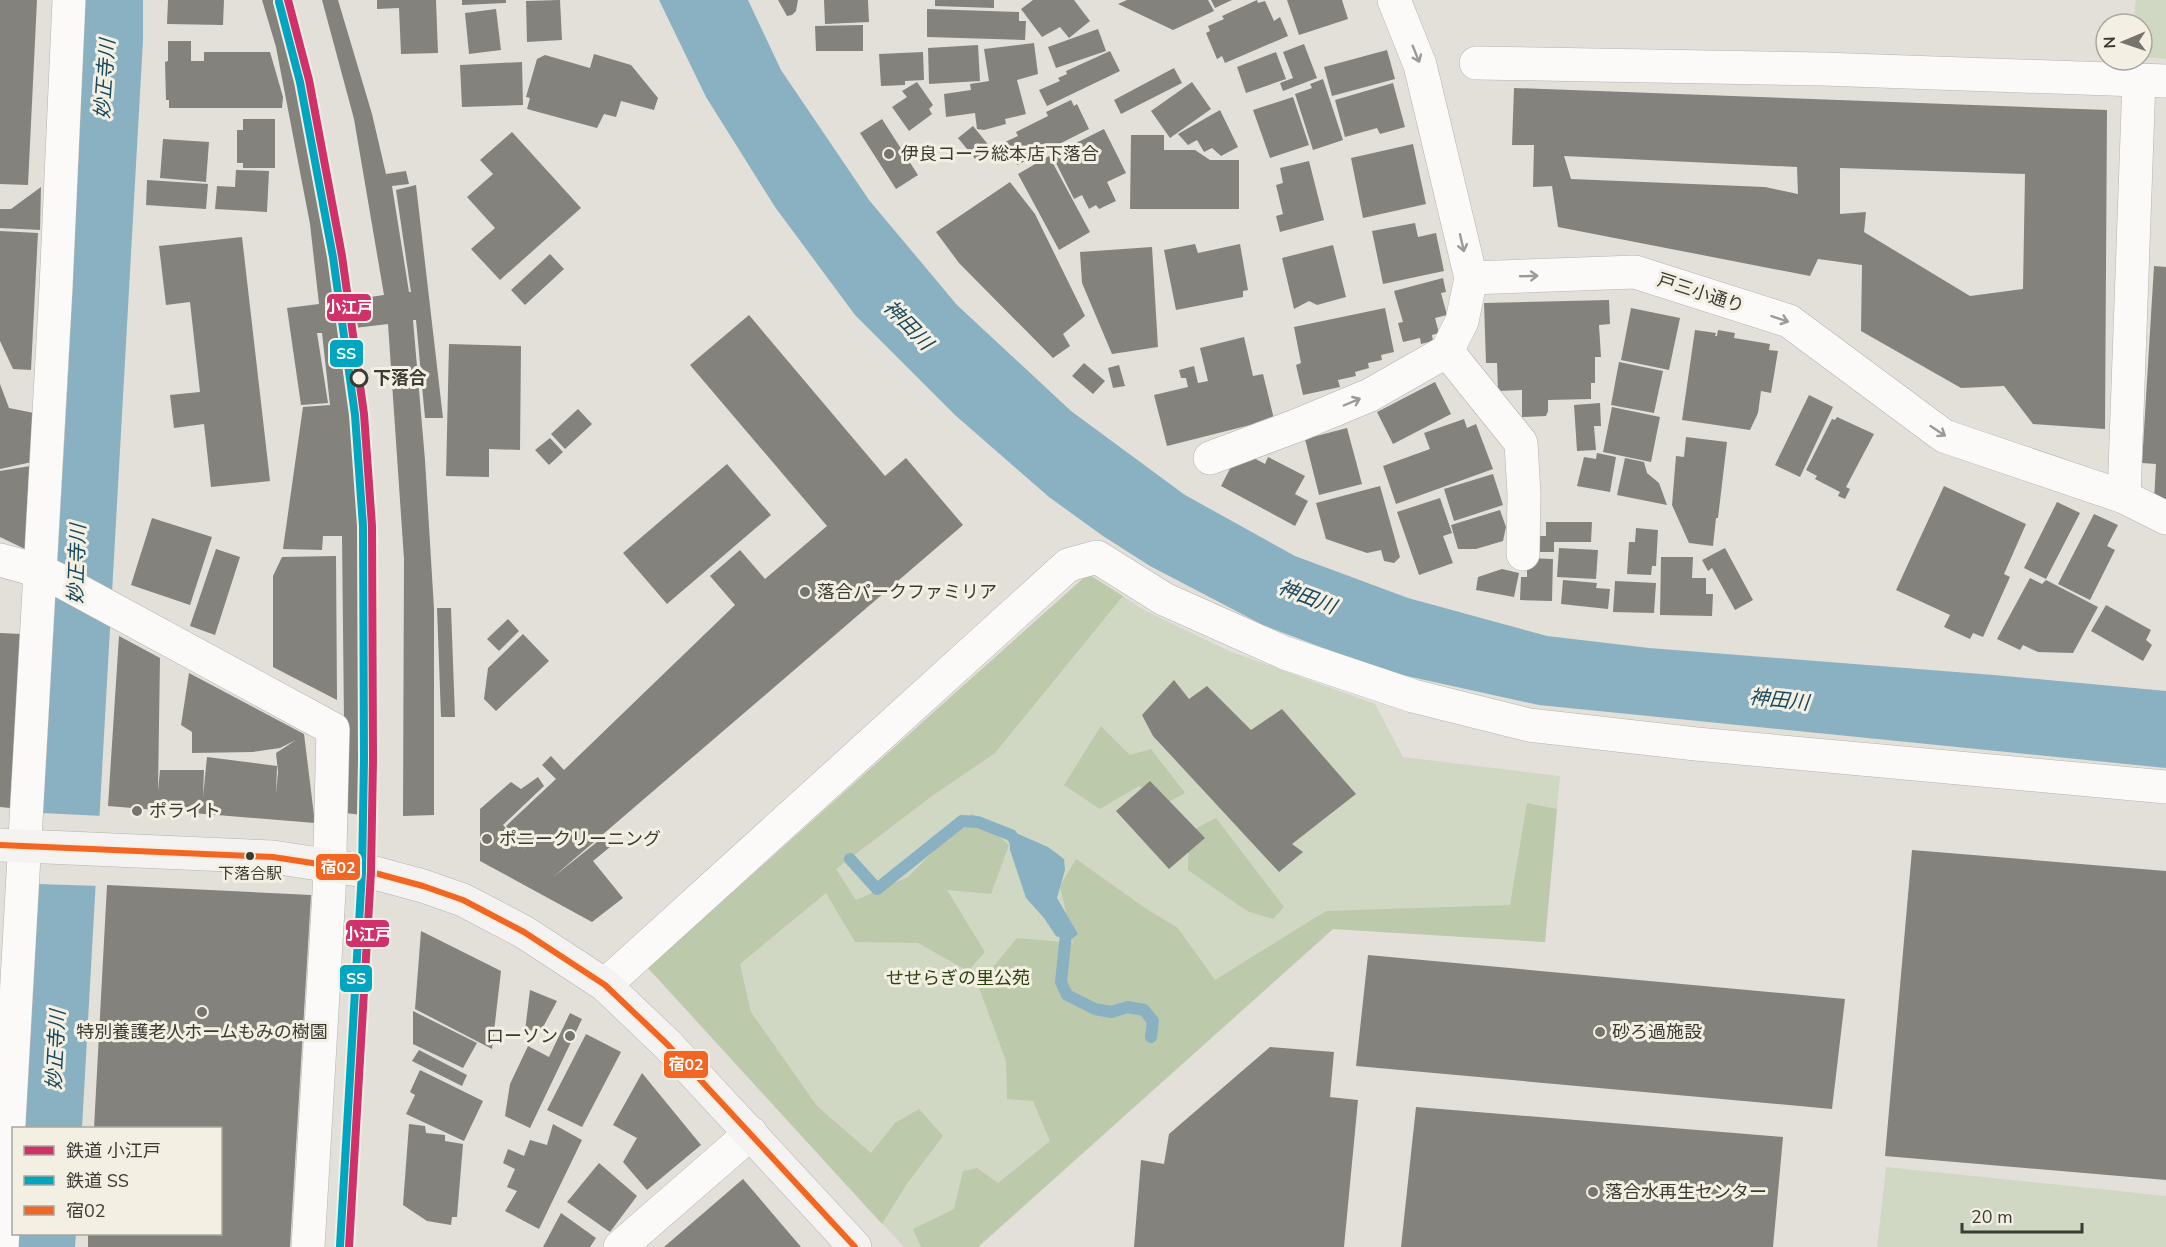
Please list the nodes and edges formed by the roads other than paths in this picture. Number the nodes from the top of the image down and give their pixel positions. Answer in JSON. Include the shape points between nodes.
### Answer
{"nodes":[{"id":1,"x":69,"y":0,"type":"edge"},
{"id":2,"x":1394,"y":0,"type":"edge"},
{"id":3,"x":1476,"y":63,"type":"dead end"},
{"id":4,"x":2152,"y":81,"type":"edge"},
{"id":5,"x":1471,"y":278,"type":"junction"},
{"id":6,"x":1447,"y":351,"type":"junction"},
{"id":7,"x":1210,"y":458,"type":"dead end"},
{"id":8,"x":2124,"y":496,"type":"junction"},
{"id":9,"x":2166,"y":518,"type":"edge"},
{"id":10,"x":1523,"y":554,"type":"dead end"},
{"id":11,"x":0,"y":560,"type":"edge"},
{"id":12,"x":49,"y":575,"type":"junction"},
{"id":13,"x":2166,"y":787,"type":"edge"},
{"id":14,"x":23,"y":846,"type":"edge"},
{"id":15,"x":330,"y":864,"type":"junction"},
{"id":16,"x":605,"y":985,"type":"junction"},
{"id":17,"x":5,"y":1130,"type":"edge"},
{"id":18,"x":751,"y":1133,"type":"junction"},
{"id":19,"x":2,"y":1247,"type":"edge"},
{"id":20,"x":308,"y":1247,"type":"edge"},
{"id":21,"x":620,"y":1247,"type":"edge"},
{"id":22,"x":855,"y":1247,"type":"edge"}],
"edges":[{"from":1,"to":12,"type":"street"},
{"from":2,"to":5,"type":"street","one_way":true,"via":[[1420,65]]},
{"from":3,"to":4,"type":"street","via":[[1822,69]]},
{"from":4,"to":8,"type":"street"},
{"from":5,"to":6,"type":"street","via":[[1462,321]]},
{"from":5,"to":8,"type":"street","name":"戸三小通り","one_way":true,"via":[[1635,272],[1789,321],[1944,436]]},
{"from":7,"to":6,"type":"street","one_way":true,"via":[[1370,395]]},
{"from":6,"to":10,"type":"street","via":[[1521,442]]},
{"from":8,"to":9,"type":"street","name":"戸三小通り"},
{"from":11,"to":12,"type":"street"},
{"from":12,"to":14,"type":"street"},
{"from":12,"to":15,"type":"street","via":[[333,729]]},
{"from":13,"to":16,"type":"street","via":[[1529,725],[1413,696],[1285,653],[1164,599],[1097,557],[1068,565]]},
{"from":14,"to":15,"type":"street","via":[[242,854]]},
{"from":14,"to":17,"type":"street"},
{"from":15,"to":16,"type":"street","via":[[392,877],[463,900],[524,932]]},
{"from":15,"to":20,"type":"street"},
{"from":16,"to":18,"type":"street"},
{"from":17,"to":19,"type":"street"},
{"from":18,"to":21,"type":"street"},
{"from":18,"to":22,"type":"street"}]}
